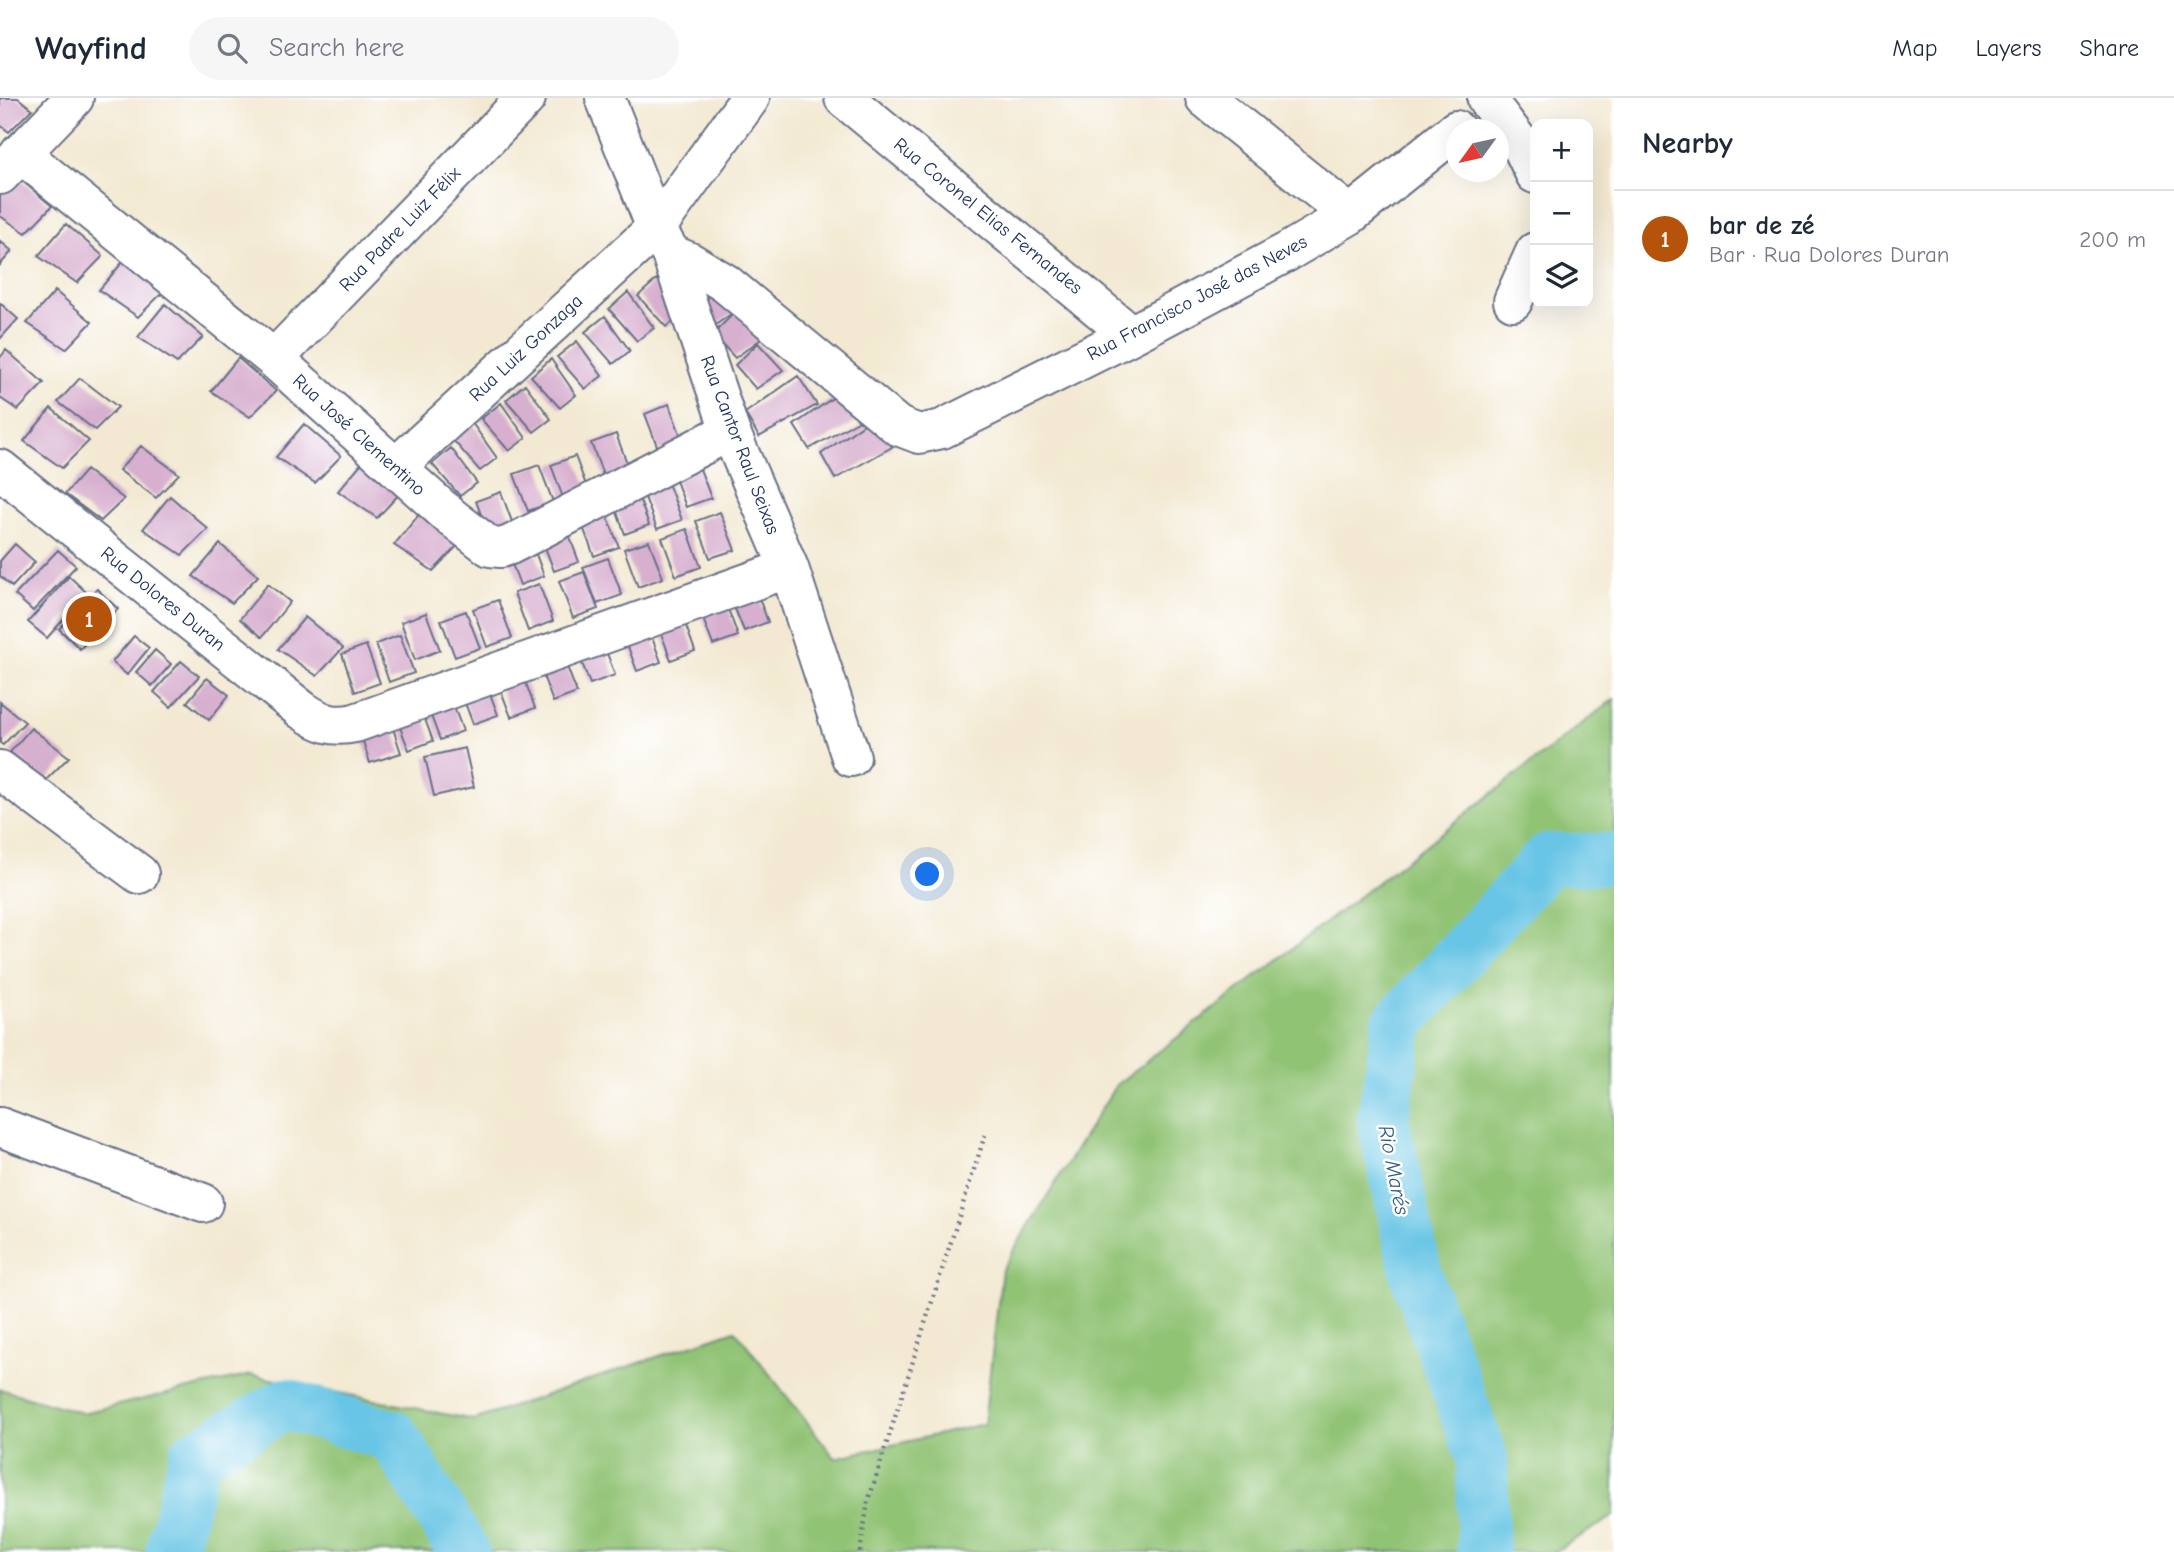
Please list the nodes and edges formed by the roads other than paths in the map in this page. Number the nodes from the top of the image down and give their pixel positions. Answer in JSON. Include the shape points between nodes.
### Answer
{"nodes":[{"id":1,"x":74,"y":98,"type":"edge"},
{"id":2,"x":526,"y":98,"type":"edge"},
{"id":3,"x":605,"y":98,"type":"edge"},
{"id":4,"x":750,"y":98,"type":"edge"},
{"id":5,"x":844,"y":98,"type":"edge"},
{"id":6,"x":1205,"y":98,"type":"edge"},
{"id":7,"x":1488,"y":99,"type":"edge"},
{"id":8,"x":1468,"y":119,"type":"edge"},
{"id":9,"x":1446,"y":139,"type":"edge"},
{"id":10,"x":10,"y":164,"type":"edge"},
{"id":11,"x":1530,"y":164,"type":"edge"},
{"id":12,"x":1350,"y":215,"type":"junction"},
{"id":13,"x":664,"y":241,"type":"junction"},
{"id":14,"x":1530,"y":263,"type":"edge"},
{"id":15,"x":1513,"y":301,"type":"dead end"},
{"id":16,"x":1131,"y":335,"type":"junction"},
{"id":17,"x":274,"y":359,"type":"junction"},
{"id":18,"x":730,"y":430,"type":"junction"},
{"id":19,"x":396,"y":467,"type":"junction"},
{"id":20,"x":0,"y":469,"type":"edge"},
{"id":21,"x":789,"y":568,"type":"junction"},
{"id":22,"x":851,"y":757,"type":"dead end"},
{"id":23,"x":0,"y":770,"type":"edge"},
{"id":24,"x":139,"y":874,"type":"dead end"},
{"id":25,"x":0,"y":1127,"type":"edge"},
{"id":26,"x":203,"y":1203,"type":"dead end"}],
"edges":[{"from":1,"to":10,"type":"street"},
{"from":2,"to":17,"type":"street","name":"Rua Padre Luiz Félix"},
{"from":3,"to":13,"type":"street","name":"Rua Cantor Raul Seixas"},
{"from":4,"to":13,"type":"street","name":"Rua Luiz Gonzaga"},
{"from":5,"to":16,"type":"street","name":"Rua Coronel Elias Fernandes"},
{"from":6,"to":12,"type":"street"},
{"from":7,"to":8,"type":"street","name":"Rua Francisco José das Neves"},
{"from":7,"to":11,"type":"street"},
{"from":9,"to":12,"type":"street","name":"Rua Francisco José das Neves"},
{"from":10,"to":17,"type":"street","name":"Rua José Clementino"},
{"from":12,"to":16,"type":"street","name":"Rua Francisco José das Neves"},
{"from":13,"to":16,"type":"street","name":"Rua Francisco José das Neves","via":[[725,283],[898,426],[919,434],[942,429]]},
{"from":13,"to":18,"type":"street","name":"Rua Cantor Raul Seixas"},
{"from":13,"to":19,"type":"street","name":"Rua Luiz Gonzaga"},
{"from":14,"to":15,"type":"street"},
{"from":17,"to":19,"type":"street","name":"Rua José Clementino"},
{"from":18,"to":19,"type":"street","name":"Rua José Clementino","via":[[501,548],[490,547]]},
{"from":18,"to":21,"type":"street","name":"Rua Cantor Raul Seixas"},
{"from":20,"to":21,"type":"street","name":"Rua Dolores Duran","via":[[302,710],[327,725],[355,723]]},
{"from":21,"to":22,"type":"street","name":"Rua Cantor Raul Seixas"},
{"from":23,"to":24,"type":"street"},
{"from":25,"to":26,"type":"street"}]}
